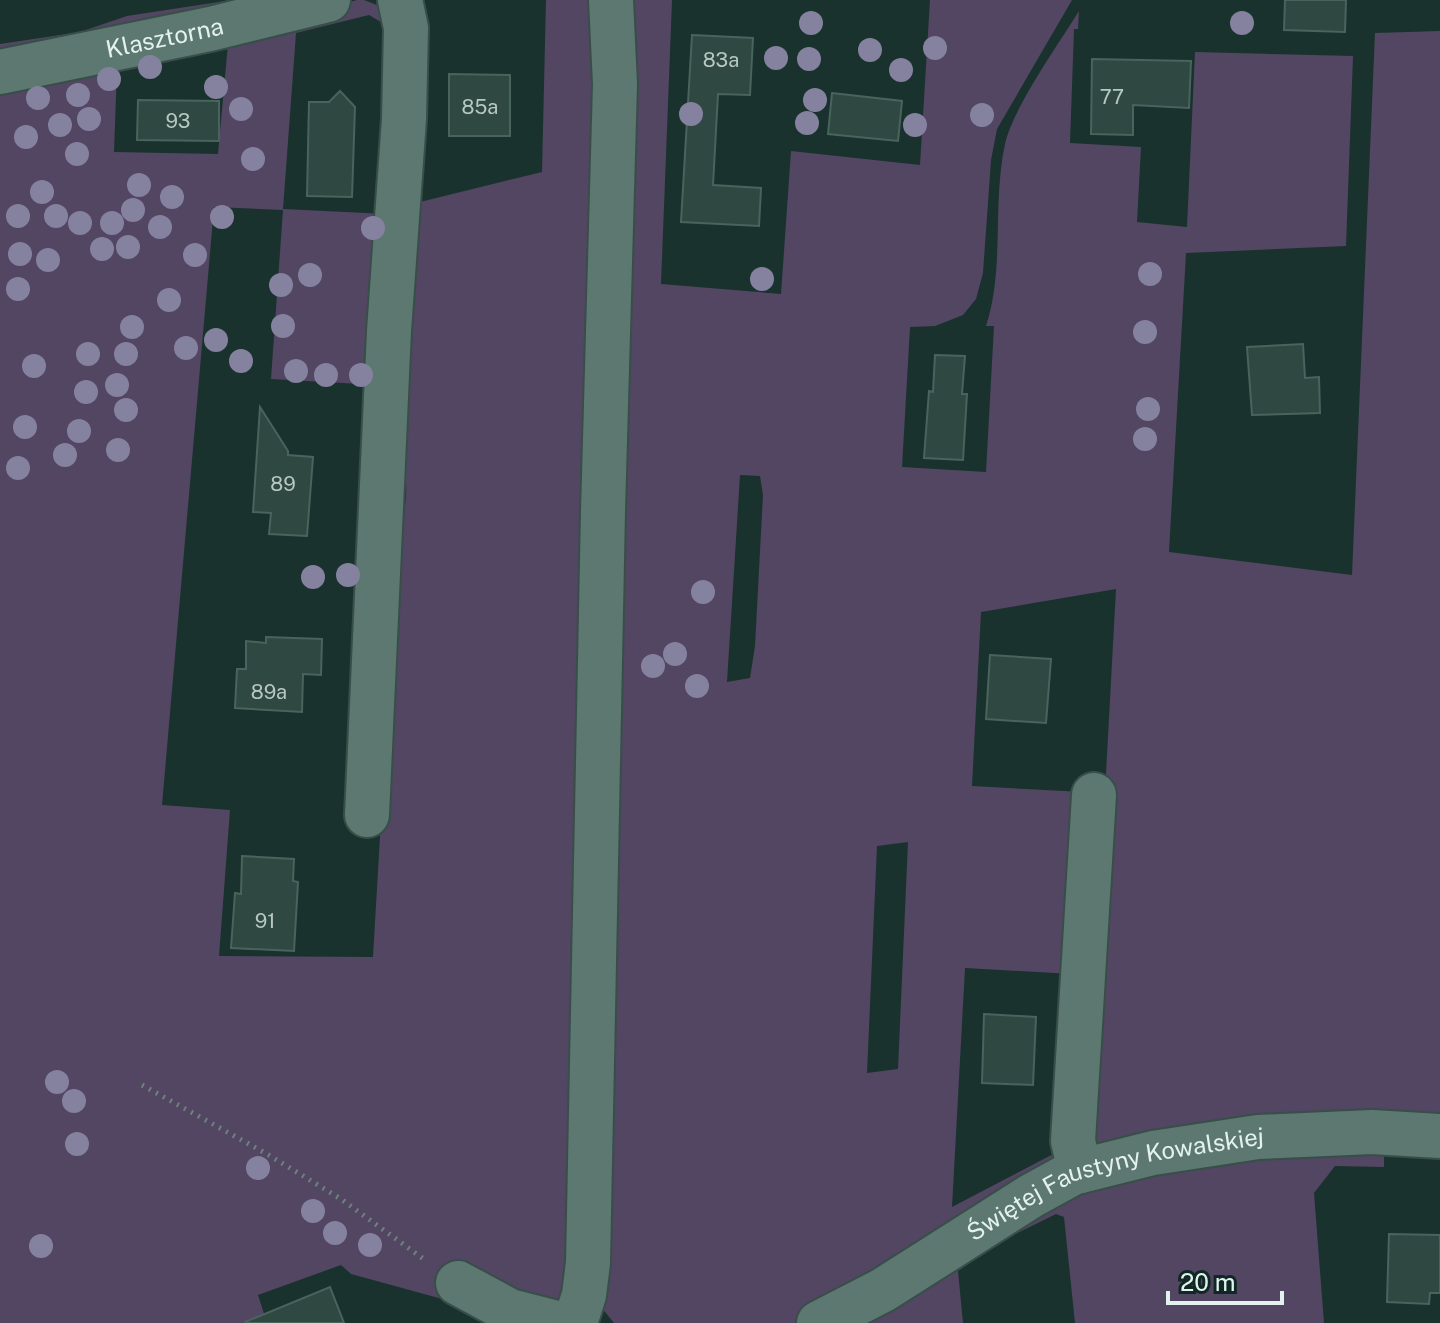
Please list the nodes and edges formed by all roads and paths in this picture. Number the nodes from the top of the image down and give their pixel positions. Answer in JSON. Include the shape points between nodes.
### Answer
{"nodes":[{"id":1,"x":328,"y":0,"type":"edge"},
{"id":2,"x":400,"y":0,"type":"edge"},
{"id":3,"x":611,"y":0,"type":"edge"},
{"id":4,"x":0,"y":72,"type":"edge"},
{"id":5,"x":1094,"y":795,"type":"dead end"},
{"id":6,"x":367,"y":815,"type":"dead end"},
{"id":7,"x":142,"y":1085,"type":"dead end"},
{"id":8,"x":1440,"y":1136,"type":"edge"},
{"id":9,"x":1080,"y":1171,"type":"junction"},
{"id":10,"x":458,"y":1283,"type":"joint"},
{"id":11,"x":489,"y":1314,"type":"edge"},
{"id":12,"x":557,"y":1323,"type":"edge"},
{"id":13,"x":575,"y":1323,"type":"edge"},
{"id":14,"x":819,"y":1323,"type":"edge"}],
"edges":[{"from":1,"to":4,"type":"street","name":"Klasztorna"},
{"from":2,"to":6,"type":"street","via":[[406,28],[405,92]]},
{"from":3,"to":13,"type":"street","via":[[615,84],[588,1263]]},
{"from":5,"to":9,"type":"street","via":[[1073,1141]]},
{"from":7,"to":10,"type":"path","via":[[341,1199]]},
{"from":8,"to":9,"type":"street","name":"Świętej Faustyny Kowalskiej","via":[[1372,1132],[1258,1137]]},
{"from":9,"to":14,"type":"street","name":"Świętej Faustyny Kowalskiej"},
{"from":10,"to":11,"type":"street"},
{"from":11,"to":12,"type":"street"}]}
